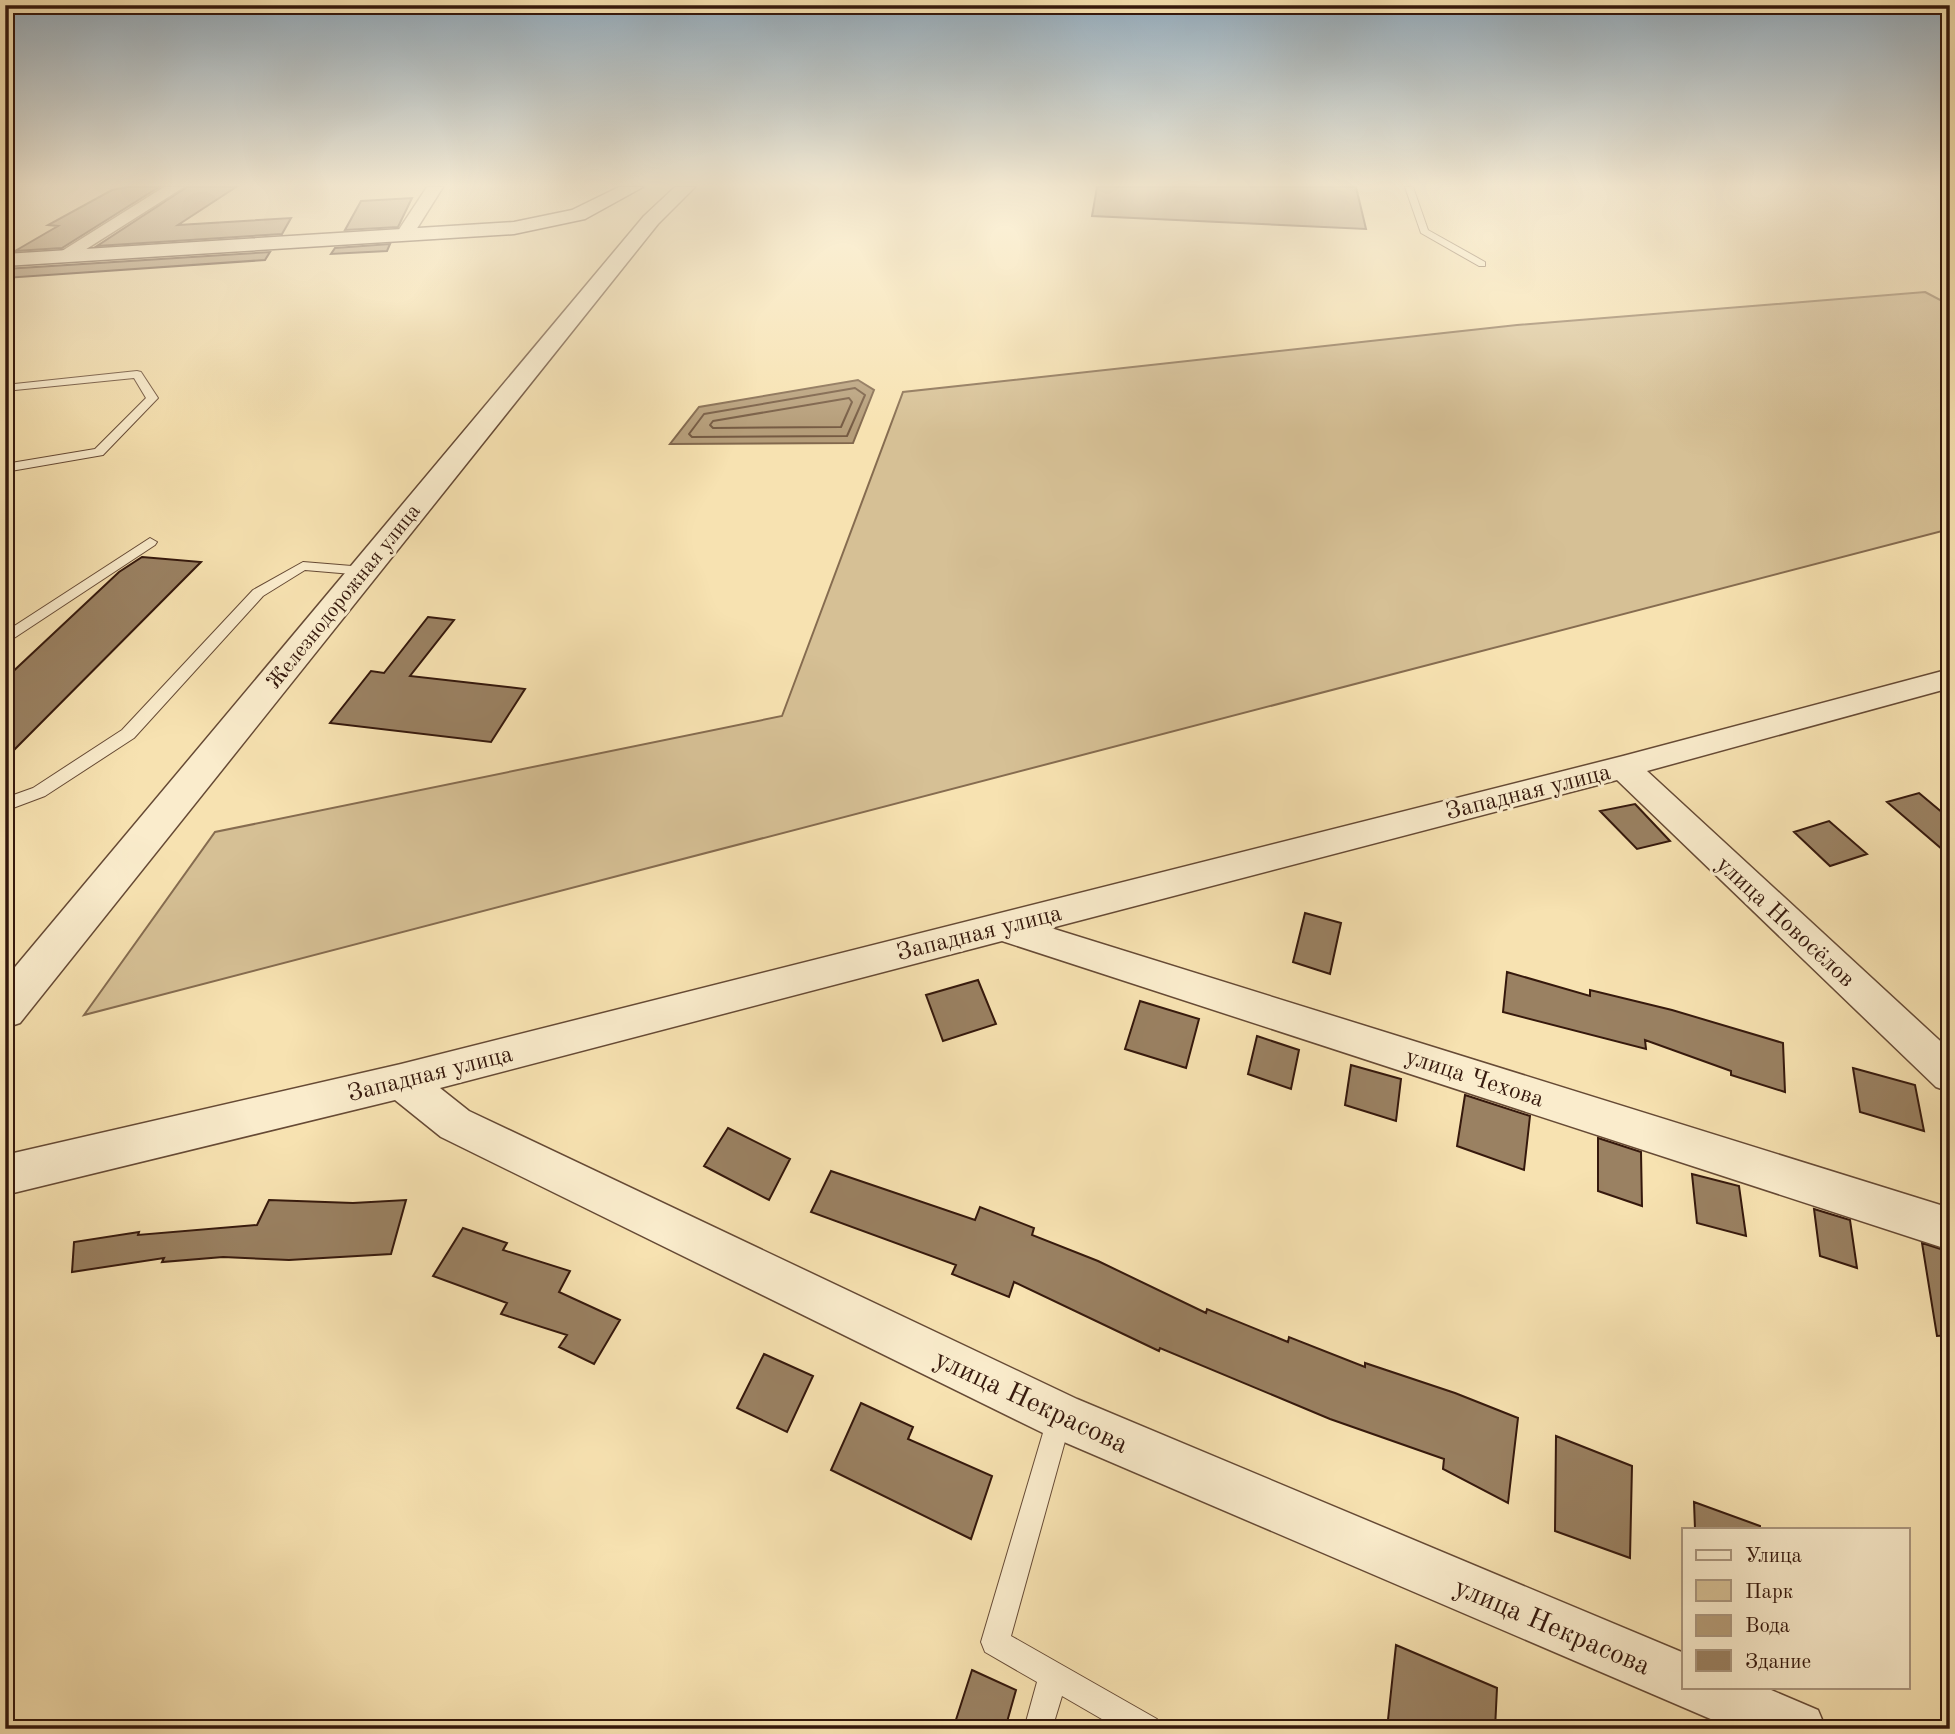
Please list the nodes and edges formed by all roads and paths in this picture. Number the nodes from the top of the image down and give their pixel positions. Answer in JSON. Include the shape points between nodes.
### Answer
{"nodes":[{"id":1,"x":612,"y":268,"type":"edge"},
{"id":2,"x":5,"y":388,"type":"edge"},
{"id":3,"x":5,"y":468,"type":"edge"},
{"id":4,"x":150,"y":541,"type":"dead end"},
{"id":5,"x":364,"y":570,"type":"junction"},
{"id":6,"x":5,"y":639,"type":"edge"},
{"id":7,"x":1950,"y":678,"type":"edge"},
{"id":8,"x":1623,"y":767,"type":"junction"},
{"id":9,"x":5,"y":805,"type":"edge"},
{"id":10,"x":999,"y":926,"type":"junction"},
{"id":11,"x":5,"y":1010,"type":"edge"},
{"id":12,"x":1950,"y":1076,"type":"edge"},
{"id":13,"x":401,"y":1081,"type":"junction"},
{"id":14,"x":5,"y":1175,"type":"edge"},
{"id":15,"x":1950,"y":1229,"type":"edge"},
{"id":16,"x":1060,"y":1416,"type":"junction"},
{"id":17,"x":1053,"y":1676,"type":"junction"},
{"id":18,"x":1682,"y":1679,"type":"edge"},
{"id":19,"x":1702,"y":1688,"type":"edge"},
{"id":20,"x":1038,"y":1729,"type":"edge"},
{"id":21,"x":1147,"y":1729,"type":"edge"},
{"id":22,"x":1799,"y":1729,"type":"edge"}],
"edges":[{"from":1,"to":5,"type":"street","name":"Железнодорожная улица"},
{"from":2,"to":3,"type":"lane","via":[[137,374],[152,398],[99,452]]},
{"from":4,"to":6,"type":"lane"},
{"from":5,"to":9,"type":"lane","via":[[303,566],[258,593],[128,734],[39,792]]},
{"from":5,"to":11,"type":"street","name":"Железнодорожная улица"},
{"from":7,"to":8,"type":"street","name":"Западная улица"},
{"from":8,"to":10,"type":"street","name":"Западная улица"},
{"from":8,"to":12,"type":"street","name":"улица Новосёлов"},
{"from":10,"to":13,"type":"street","name":"Западная улица"},
{"from":10,"to":15,"type":"street","name":"улица Чехова"},
{"from":13,"to":14,"type":"street","name":"Западная улица"},
{"from":13,"to":16,"type":"street","name":"улица Некрасова","via":[[455,1124]]},
{"from":16,"to":17,"type":"lane","via":[[995,1643]]},
{"from":16,"to":18,"type":"street","name":"улица Некрасова"},
{"from":17,"to":20,"type":"lane"},
{"from":17,"to":21,"type":"lane"},
{"from":19,"to":22,"type":"street"}]}
